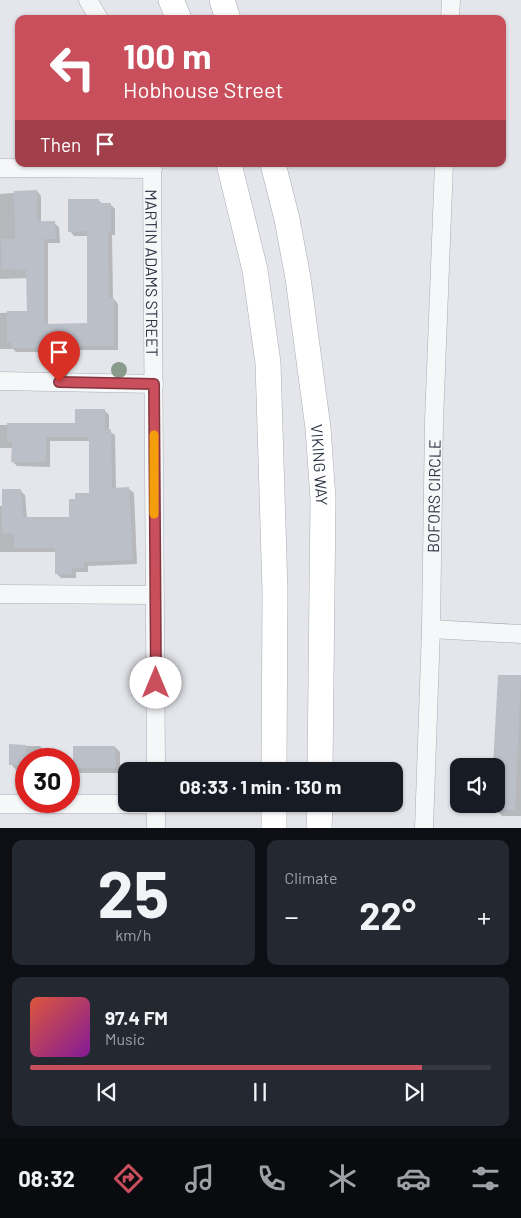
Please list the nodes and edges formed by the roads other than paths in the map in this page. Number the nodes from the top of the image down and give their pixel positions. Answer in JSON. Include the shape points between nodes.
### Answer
{"nodes":[{"id":1,"x":88,"y":0,"type":"edge"},
{"id":2,"x":171,"y":0,"type":"edge"},
{"id":3,"x":222,"y":0,"type":"edge"},
{"id":4,"x":451,"y":0,"type":"edge"},
{"id":5,"x":97,"y":15,"type":"edge"},
{"id":6,"x":177,"y":15,"type":"edge"},
{"id":7,"x":227,"y":15,"type":"edge"},
{"id":8,"x":450,"y":15,"type":"edge"},
{"id":9,"x":76,"y":167,"type":"edge"},
{"id":10,"x":153,"y":167,"type":"edge"},
{"id":11,"x":230,"y":167,"type":"edge"},
{"id":12,"x":274,"y":167,"type":"edge"},
{"id":13,"x":444,"y":167,"type":"edge"},
{"id":14,"x":0,"y":168,"type":"edge"},
{"id":15,"x":0,"y":381,"type":"edge"},
{"id":16,"x":154,"y":384,"type":"junction"},
{"id":17,"x":0,"y":594,"type":"edge"},
{"id":18,"x":155,"y":595,"type":"junction"},
{"id":19,"x":431,"y":629,"type":"junction"},
{"id":20,"x":521,"y":634,"type":"edge"},
{"id":21,"x":156,"y":762,"type":"edge"},
{"id":22,"x":274,"y":762,"type":"edge"},
{"id":23,"x":320,"y":762,"type":"edge"},
{"id":24,"x":0,"y":804,"type":"edge"},
{"id":25,"x":118,"y":804,"type":"edge"},
{"id":26,"x":156,"y":812,"type":"edge"},
{"id":27,"x":274,"y":812,"type":"edge"},
{"id":28,"x":320,"y":812,"type":"edge"},
{"id":29,"x":156,"y":828,"type":"edge"},
{"id":30,"x":274,"y":828,"type":"edge"},
{"id":31,"x":319,"y":828,"type":"edge"},
{"id":32,"x":424,"y":828,"type":"edge"}],
"edges":[{"from":1,"to":5,"type":"street"},
{"from":2,"to":6,"type":"main road"},
{"from":3,"to":7,"type":"main road"},
{"from":4,"to":8,"type":"street"},
{"from":9,"to":14,"type":"street"},
{"from":10,"to":16,"type":"street","name":"MARTIN ADAMS STREET"},
{"from":11,"to":22,"type":"main road","via":[[255,270],[268,362],[275,591]]},
{"from":12,"to":23,"type":"main road","name":"VIKING WAY","via":[[298,278],[318,428],[322,499]]},
{"from":13,"to":19,"type":"street","name":"BOFORS CIRCLE","via":[[434,421]]},
{"from":15,"to":16,"type":"street"},
{"from":16,"to":18,"type":"street","name":"MARTIN ADAMS STREET"},
{"from":17,"to":18,"type":"street"},
{"from":18,"to":21,"type":"street","name":"MARTIN ADAMS STREET"},
{"from":19,"to":20,"type":"street"},
{"from":19,"to":32,"type":"street","name":"BOFORS CIRCLE"},
{"from":24,"to":25,"type":"street"},
{"from":26,"to":29,"type":"street"},
{"from":27,"to":30,"type":"main road"},
{"from":28,"to":31,"type":"main road"}]}
